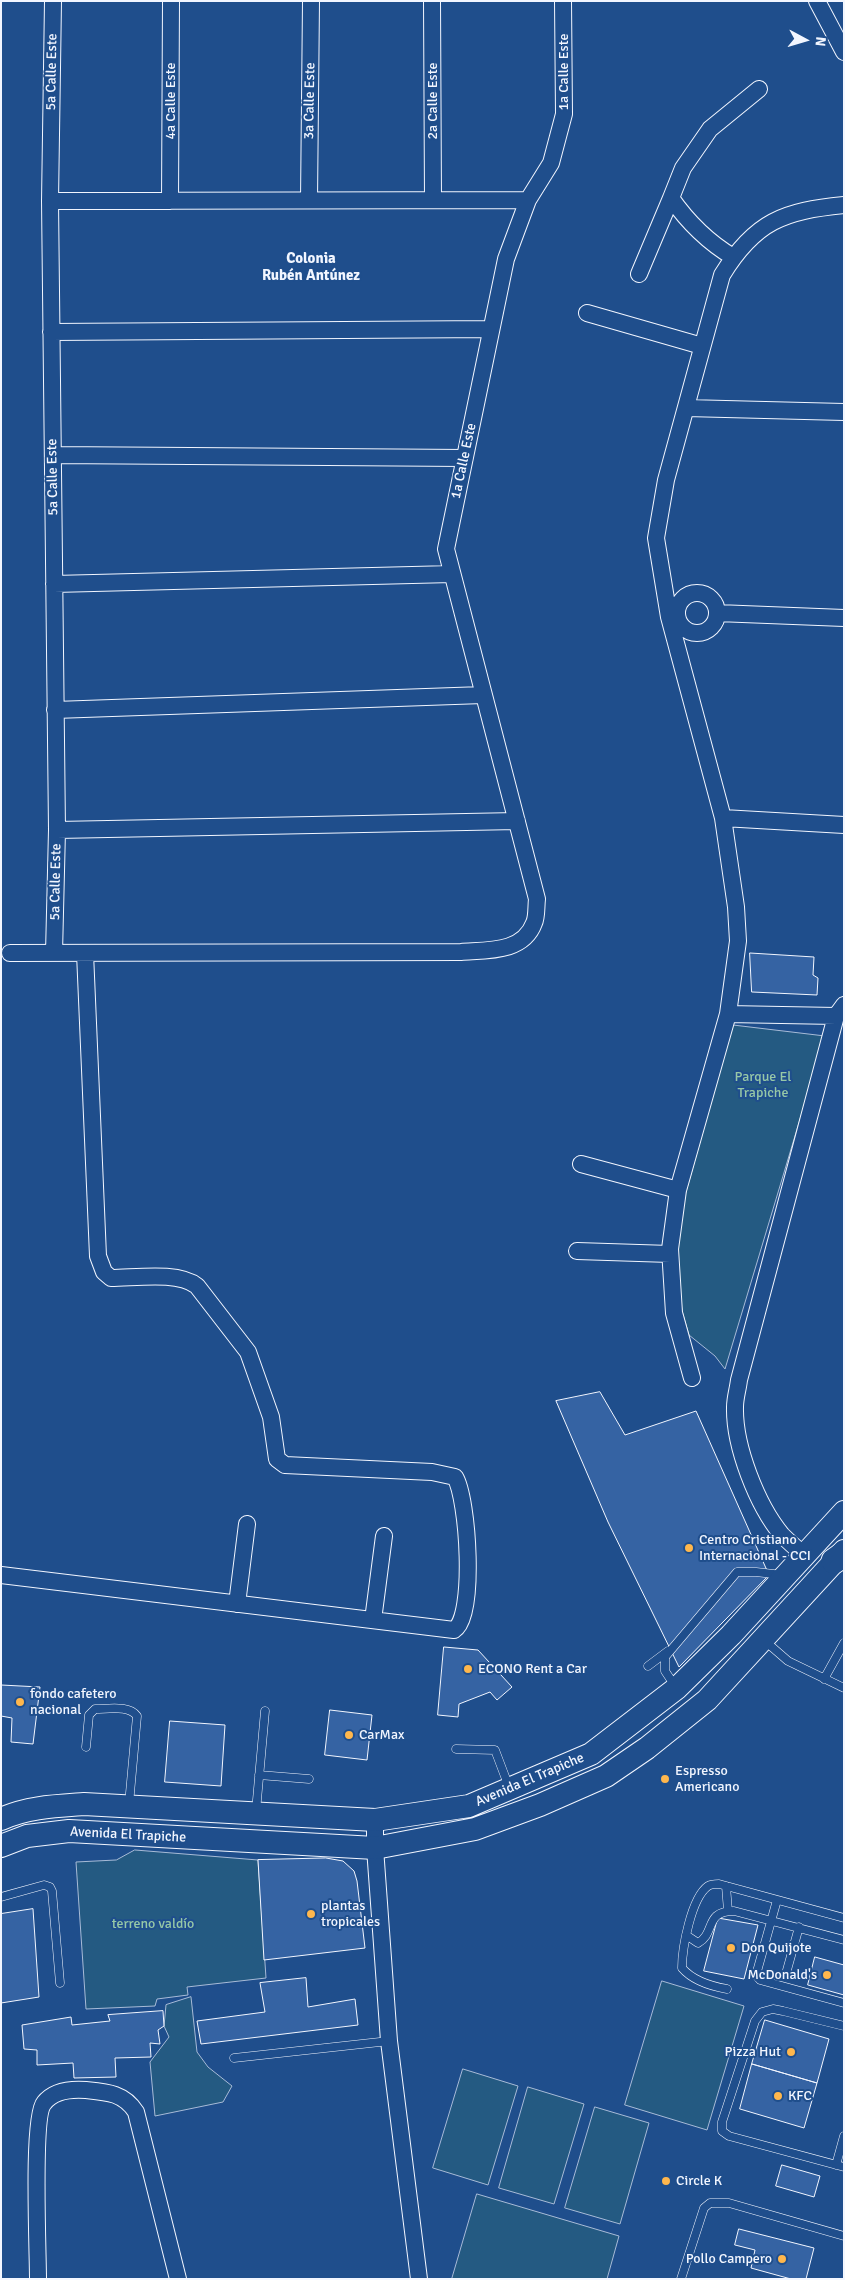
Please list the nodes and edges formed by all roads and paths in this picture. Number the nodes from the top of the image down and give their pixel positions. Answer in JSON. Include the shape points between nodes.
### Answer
{"nodes":[{"id":1,"x":53,"y":1,"type":"edge"},
{"id":2,"x":171,"y":1,"type":"edge"},
{"id":3,"x":311,"y":1,"type":"edge"},
{"id":4,"x":432,"y":1,"type":"edge"},
{"id":5,"x":564,"y":1,"type":"edge"},
{"id":6,"x":817,"y":1,"type":"edge"},
{"id":7,"x":844,"y":52,"type":"edge"},
{"id":8,"x":759,"y":89,"type":"dead end"},
{"id":9,"x":670,"y":198,"type":"junction"},
{"id":10,"x":50,"y":200,"type":"junction"},
{"id":11,"x":170,"y":200,"type":"junction"},
{"id":12,"x":309,"y":200,"type":"junction"},
{"id":13,"x":433,"y":200,"type":"junction"},
{"id":14,"x":528,"y":200,"type":"junction"},
{"id":15,"x":844,"y":205,"type":"edge"},
{"id":16,"x":733,"y":257,"type":"junction"},
{"id":17,"x":639,"y":274,"type":"dead end"},
{"id":18,"x":587,"y":313,"type":"dead end"},
{"id":19,"x":491,"y":329,"type":"junction"},
{"id":20,"x":51,"y":332,"type":"junction"},
{"id":21,"x":702,"y":346,"type":"junction"},
{"id":22,"x":686,"y":408,"type":"junction"},
{"id":23,"x":844,"y":412,"type":"edge"},
{"id":24,"x":52,"y":455,"type":"junction"},
{"id":25,"x":465,"y":458,"type":"junction"},
{"id":26,"x":452,"y":574,"type":"junction"},
{"id":27,"x":54,"y":584,"type":"junction"},
{"id":28,"x":717,"y":613,"type":"junction"},
{"id":29,"x":673,"y":616,"type":"junction"},
{"id":30,"x":844,"y":618,"type":"edge"},
{"id":31,"x":483,"y":695,"type":"junction"},
{"id":32,"x":56,"y":710,"type":"junction"},
{"id":33,"x":723,"y":818,"type":"junction"},
{"id":34,"x":517,"y":821,"type":"junction"},
{"id":35,"x":844,"y":825,"type":"edge"},
{"id":36,"x":57,"y":830,"type":"junction"},
{"id":37,"x":10,"y":953,"type":"dead end"},
{"id":38,"x":85,"y":953,"type":"junction"},
{"id":39,"x":54,"y":954,"type":"junction"},
{"id":40,"x":840,"y":1010,"type":"edge"},
{"id":41,"x":728,"y":1014,"type":"junction"},
{"id":42,"x":581,"y":1164,"type":"dead end"},
{"id":43,"x":678,"y":1190,"type":"junction"},
{"id":44,"x":578,"y":1251,"type":"dead end"},
{"id":45,"x":670,"y":1254,"type":"junction"},
{"id":46,"x":692,"y":1378,"type":"dead end"},
{"id":47,"x":844,"y":1512,"type":"edge"},
{"id":48,"x":247,"y":1524,"type":"dead end"},
{"id":49,"x":384,"y":1536,"type":"dead end"},
{"id":50,"x":841,"y":1555,"type":"edge"},
{"id":51,"x":805,"y":1556,"type":"junction"},
{"id":52,"x":786,"y":1575,"type":"junction"},
{"id":53,"x":1,"y":1576,"type":"edge"},
{"id":54,"x":237,"y":1604,"type":"junction"},
{"id":55,"x":373,"y":1620,"type":"junction"},
{"id":56,"x":764,"y":1640,"type":"junction"},
{"id":57,"x":844,"y":1643,"type":"edge"},
{"id":58,"x":669,"y":1650,"type":"junction"},
{"id":59,"x":648,"y":1666,"type":"dead end"},
{"id":60,"x":824,"y":1678,"type":"junction"},
{"id":61,"x":677,"y":1688,"type":"junction"},
{"id":62,"x":844,"y":1688,"type":"edge"},
{"id":63,"x":707,"y":1700,"type":"junction"},
{"id":64,"x":265,"y":1711,"type":"dead end"},
{"id":65,"x":86,"y":1747,"type":"dead end"},
{"id":66,"x":456,"y":1749,"type":"dead end"},
{"id":67,"x":259,"y":1775,"type":"junction"},
{"id":68,"x":309,"y":1779,"type":"dead end"},
{"id":69,"x":510,"y":1788,"type":"junction"},
{"id":70,"x":129,"y":1806,"type":"junction"},
{"id":71,"x":256,"y":1814,"type":"junction"},
{"id":72,"x":1,"y":1818,"type":"edge"},
{"id":73,"x":375,"y":1820,"type":"junction"},
{"id":74,"x":1,"y":1846,"type":"edge"},
{"id":75,"x":375,"y":1848,"type":"junction"},
{"id":76,"x":726,"y":1886,"type":"junction"},
{"id":77,"x":1,"y":1897,"type":"edge"},
{"id":78,"x":777,"y":1900,"type":"junction"},
{"id":79,"x":728,"y":1911,"type":"junction"},
{"id":80,"x":844,"y":1918,"type":"edge"},
{"id":81,"x":772,"y":1920,"type":"junction"},
{"id":82,"x":799,"y":1927,"type":"junction"},
{"id":83,"x":686,"y":1935,"type":"junction"},
{"id":84,"x":844,"y":1940,"type":"edge"},
{"id":85,"x":787,"y":1970,"type":"dead end"},
{"id":86,"x":60,"y":1983,"type":"dead end"},
{"id":87,"x":727,"y":1989,"type":"dead end"},
{"id":88,"x":844,"y":2003,"type":"edge"},
{"id":89,"x":844,"y":2026,"type":"edge"},
{"id":90,"x":389,"y":2041,"type":"junction"},
{"id":91,"x":234,"y":2058,"type":"dead end"},
{"id":92,"x":844,"y":2136,"type":"edge"},
{"id":93,"x":840,"y":2166,"type":"edge"},
{"id":94,"x":844,"y":2236,"type":"edge"},
{"id":95,"x":38,"y":2279,"type":"edge"},
{"id":96,"x":178,"y":2279,"type":"edge"},
{"id":97,"x":419,"y":2279,"type":"edge"},
{"id":98,"x":681,"y":2279,"type":"edge"}],
"edges":[{"from":1,"to":10,"type":"street","name":"5a Calle Este"},
{"from":2,"to":11,"type":"street","name":"4a Calle Este"},
{"from":3,"to":12,"type":"street","name":"3a Calle Este"},
{"from":4,"to":13,"type":"street","name":"2a Calle Este"},
{"from":5,"to":14,"type":"street","name":"1a Calle Este","via":[[564,114],[550,163]]},
{"from":6,"to":7,"type":"street"},
{"from":8,"to":9,"type":"street","via":[[710,129],[683,168]]},
{"from":9,"to":16,"type":"street","via":[[719,249]]},
{"from":9,"to":17,"type":"street"},
{"from":10,"to":11,"type":"street"},
{"from":10,"to":20,"type":"street","name":"5a Calle Este"},
{"from":11,"to":12,"type":"street"},
{"from":12,"to":13,"type":"street"},
{"from":13,"to":14,"type":"street"},
{"from":14,"to":19,"type":"street","name":"1a Calle Este","via":[[506,259]]},
{"from":15,"to":16,"type":"street","via":[[792,213],[768,223]]},
{"from":16,"to":21,"type":"street","via":[[722,275]]},
{"from":18,"to":21,"type":"street"},
{"from":19,"to":20,"type":"street"},
{"from":19,"to":25,"type":"street","name":"1a Calle Este"},
{"from":20,"to":24,"type":"street","name":"5a Calle Este"},
{"from":21,"to":22,"type":"street"},
{"from":22,"to":23,"type":"street"},
{"from":22,"to":29,"type":"street","via":[[666,480],[656,538]]},
{"from":24,"to":25,"type":"street"},
{"from":24,"to":27,"type":"street","name":"5a Calle Este"},
{"from":25,"to":26,"type":"street","name":"1a Calle Este","via":[[446,550]]},
{"from":26,"to":27,"type":"street"},
{"from":26,"to":31,"type":"street","name":"1a Calle Este"},
{"from":27,"to":32,"type":"street","name":"5a Calle Este"},
{"from":28,"to":29,"type":"street","via":[[712,626],[701,632],[689,631]]},
{"from":28,"to":29,"type":"street","via":[[713,601],[703,593],[696,593],[680,603]]},
{"from":28,"to":30,"type":"street"},
{"from":29,"to":33,"type":"street"},
{"from":31,"to":32,"type":"street"},
{"from":31,"to":34,"type":"street","name":"1a Calle Este"},
{"from":32,"to":36,"type":"street","name":"5a Calle Este"},
{"from":33,"to":35,"type":"street"},
{"from":33,"to":41,"type":"street","via":[[738,941]]},
{"from":34,"to":36,"type":"street"},
{"from":34,"to":38,"type":"street","name":"1a Calle Este","via":[[537,899],[534,923],[522,940],[505,948],[461,952]]},
{"from":36,"to":39,"type":"street","name":"5a Calle Este"},
{"from":37,"to":39,"type":"street"},
{"from":38,"to":39,"type":"street"},
{"from":38,"to":55,"type":"street","via":[[98,1256],[104,1272],[111,1278],[189,1280],[197,1286],[248,1352],[271,1417],[277,1459],[285,1465],[432,1472],[454,1477],[460,1485],[468,1540],[468,1568],[458,1627],[454,1630]]},
{"from":40,"to":41,"type":"street"},
{"from":40,"to":51,"type":"street","via":[[735,1406],[742,1456],[767,1514],[783,1536]]},
{"from":41,"to":43,"type":"street"},
{"from":42,"to":43,"type":"street"},
{"from":43,"to":45,"type":"street"},
{"from":44,"to":45,"type":"street"},
{"from":45,"to":46,"type":"street","via":[[674,1313]]},
{"from":47,"to":51,"type":"main road","name":"Avenida El Trapiche"},
{"from":48,"to":54,"type":"street"},
{"from":49,"to":55,"type":"street"},
{"from":50,"to":56,"type":"main road","name":"Avenida El Trapiche"},
{"from":51,"to":52,"type":"main road","name":"Avenida El Trapiche"},
{"from":51,"to":63,"type":"main road","via":[[806,1577],[740,1649]]},
{"from":52,"to":58,"type":"lane","via":[[737,1572]]},
{"from":52,"to":61,"type":"main road","name":"Avenida El Trapiche"},
{"from":53,"to":54,"type":"street"},
{"from":54,"to":55,"type":"street"},
{"from":56,"to":60,"type":"lane","via":[[788,1661]]},
{"from":56,"to":63,"type":"main road","name":"Avenida El Trapiche"},
{"from":57,"to":60,"type":"lane"},
{"from":58,"to":59,"type":"lane"},
{"from":58,"to":61,"type":"lane","via":[[665,1657],[665,1671]]},
{"from":60,"to":62,"type":"lane"},
{"from":61,"to":69,"type":"main road","name":"Avenida El Trapiche","via":[[591,1754]]},
{"from":63,"to":75,"type":"main road","name":"Avenida El Trapiche","via":[[606,1776],[475,1829]]},
{"from":64,"to":67,"type":"lane"},
{"from":65,"to":70,"type":"lane","via":[[89,1715],[95,1709],[128,1709],[137,1716]]},
{"from":66,"to":69,"type":"lane","via":[[495,1750]]},
{"from":67,"to":68,"type":"lane"},
{"from":67,"to":71,"type":"lane"},
{"from":69,"to":73,"type":"main road","name":"Avenida El Trapiche","via":[[470,1806]]},
{"from":70,"to":71,"type":"main road","name":"Avenida El Trapiche"},
{"from":70,"to":72,"type":"main road","name":"Avenida El Trapiche","via":[[84,1804],[47,1807]]},
{"from":71,"to":73,"type":"main road","name":"Avenida El Trapiche"},
{"from":73,"to":75,"type":"street"},
{"from":74,"to":75,"type":"main road","name":"Avenida El Trapiche","via":[[27,1836],[69,1831]]},
{"from":75,"to":90,"type":"street"},
{"from":76,"to":78,"type":"lane"},
{"from":76,"to":79,"type":"lane"},
{"from":76,"to":83,"type":"lane","via":[[709,1885],[703,1891]]},
{"from":77,"to":86,"type":"lane","via":[[44,1885],[50,1887]]},
{"from":78,"to":80,"type":"lane"},
{"from":78,"to":81,"type":"lane"},
{"from":79,"to":81,"type":"lane"},
{"from":79,"to":83,"type":"lane","via":[[715,1915],[698,1943]]},
{"from":81,"to":82,"type":"lane"},
{"from":81,"to":88,"type":"lane","via":[[757,1969],[756,1975],[760,1980]]},
{"from":82,"to":84,"type":"lane"},
{"from":82,"to":85,"type":"lane"},
{"from":83,"to":87,"type":"lane","via":[[682,1947],[682,1968],[688,1975]]},
{"from":89,"to":93,"type":"lane","via":[[783,2011],[762,2012],[755,2021],[722,2122],[722,2131],[730,2136]]},
{"from":90,"to":91,"type":"lane"},
{"from":90,"to":97,"type":"street"},
{"from":92,"to":93,"type":"lane"},
{"from":94,"to":98,"type":"lane","via":[[729,2202],[710,2202],[704,2208]]},
{"from":95,"to":96,"type":"street","via":[[39,2113],[49,2098],[64,2091],[81,2090],[121,2096],[136,2112]]}]}
